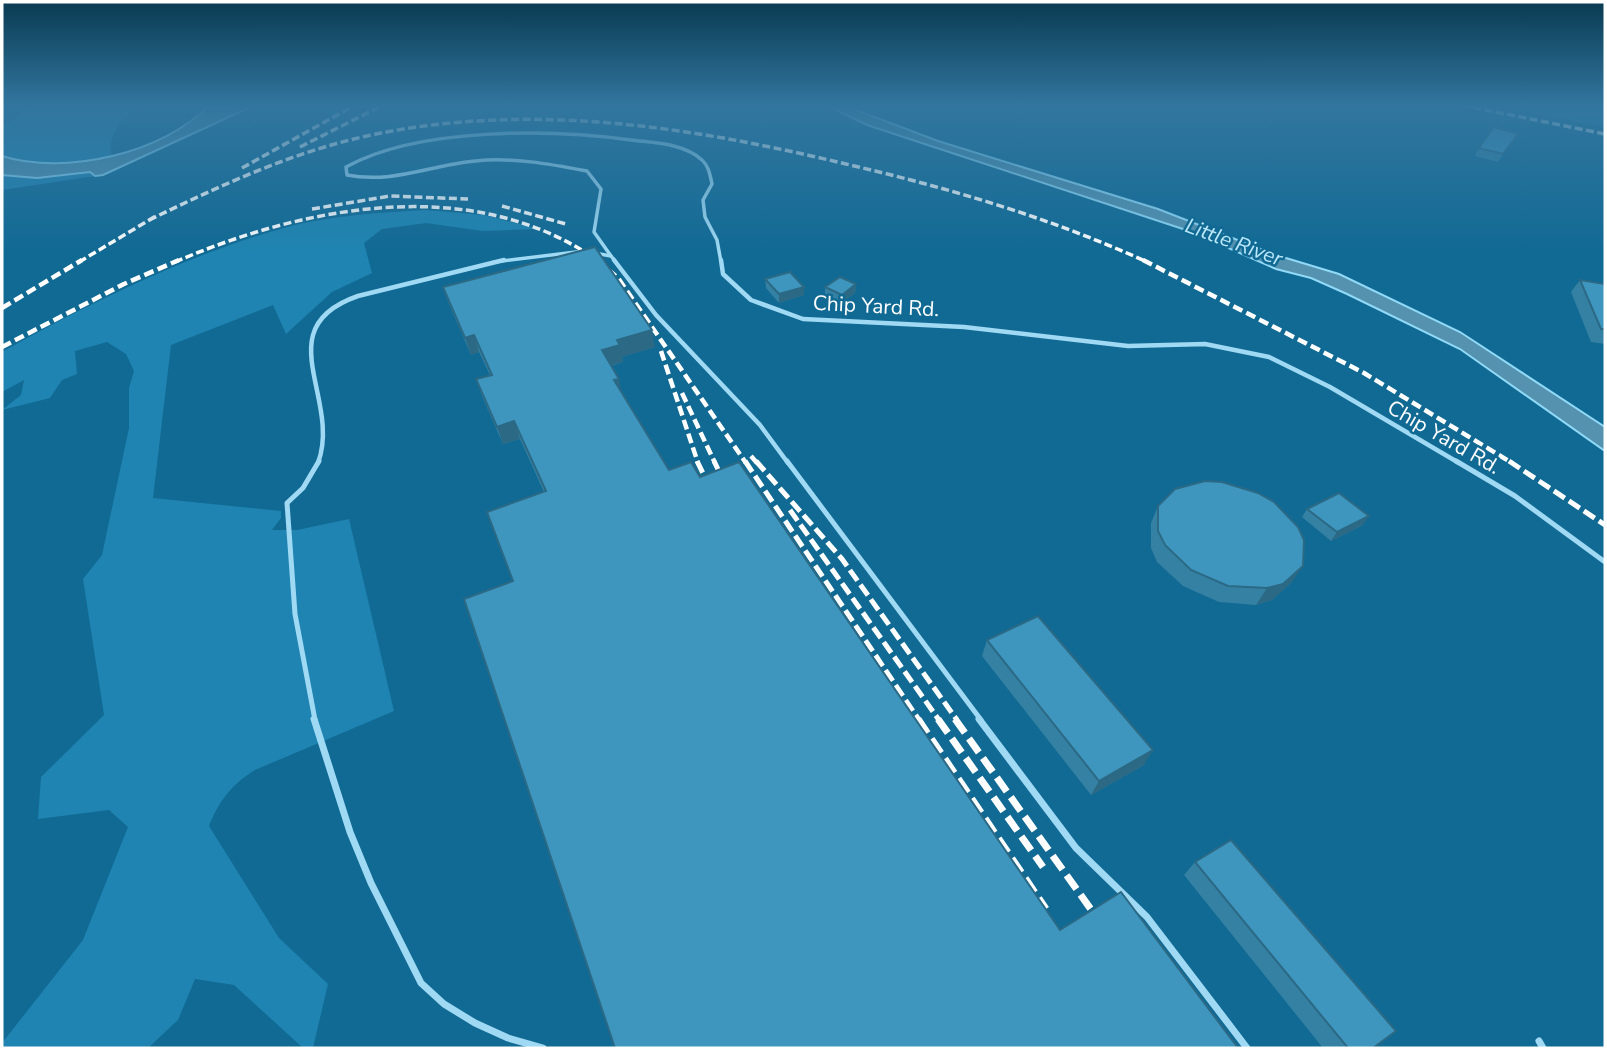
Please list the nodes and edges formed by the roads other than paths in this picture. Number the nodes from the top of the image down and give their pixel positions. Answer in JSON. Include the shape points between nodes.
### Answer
{"nodes":[{"id":1,"x":377,"y":154,"type":"edge"},
{"id":2,"x":693,"y":154,"type":"edge"},
{"id":3,"x":611,"y":256,"type":"junction"},
{"id":4,"x":1605,"y":562,"type":"edge"},
{"id":5,"x":543,"y":1048,"type":"edge"},
{"id":6,"x":1247,"y":1048,"type":"edge"}],
"edges":[{"from":1,"to":3,"type":"lane","name":"Chip Yard Rd.","via":[[346,167],[347,175],[386,178],[473,161],[551,163],[587,171],[601,189],[594,232]]},
{"from":2,"to":4,"type":"lane","name":"Chip Yard Rd.","via":[[706,164],[712,184],[703,201],[723,274],[751,300],[803,319],[964,327],[1128,346],[1205,344],[1269,358],[1330,387],[1516,496]]},
{"from":3,"to":5,"type":"lane","via":[[561,252],[483,264],[355,297],[331,309],[317,322],[310,343],[323,454],[309,486],[287,503],[288,558],[315,727],[387,918],[425,987],[455,1011],[509,1038]]},
{"from":3,"to":6,"type":"lane","via":[[656,315],[760,425],[1076,848],[1147,917]]}]}
